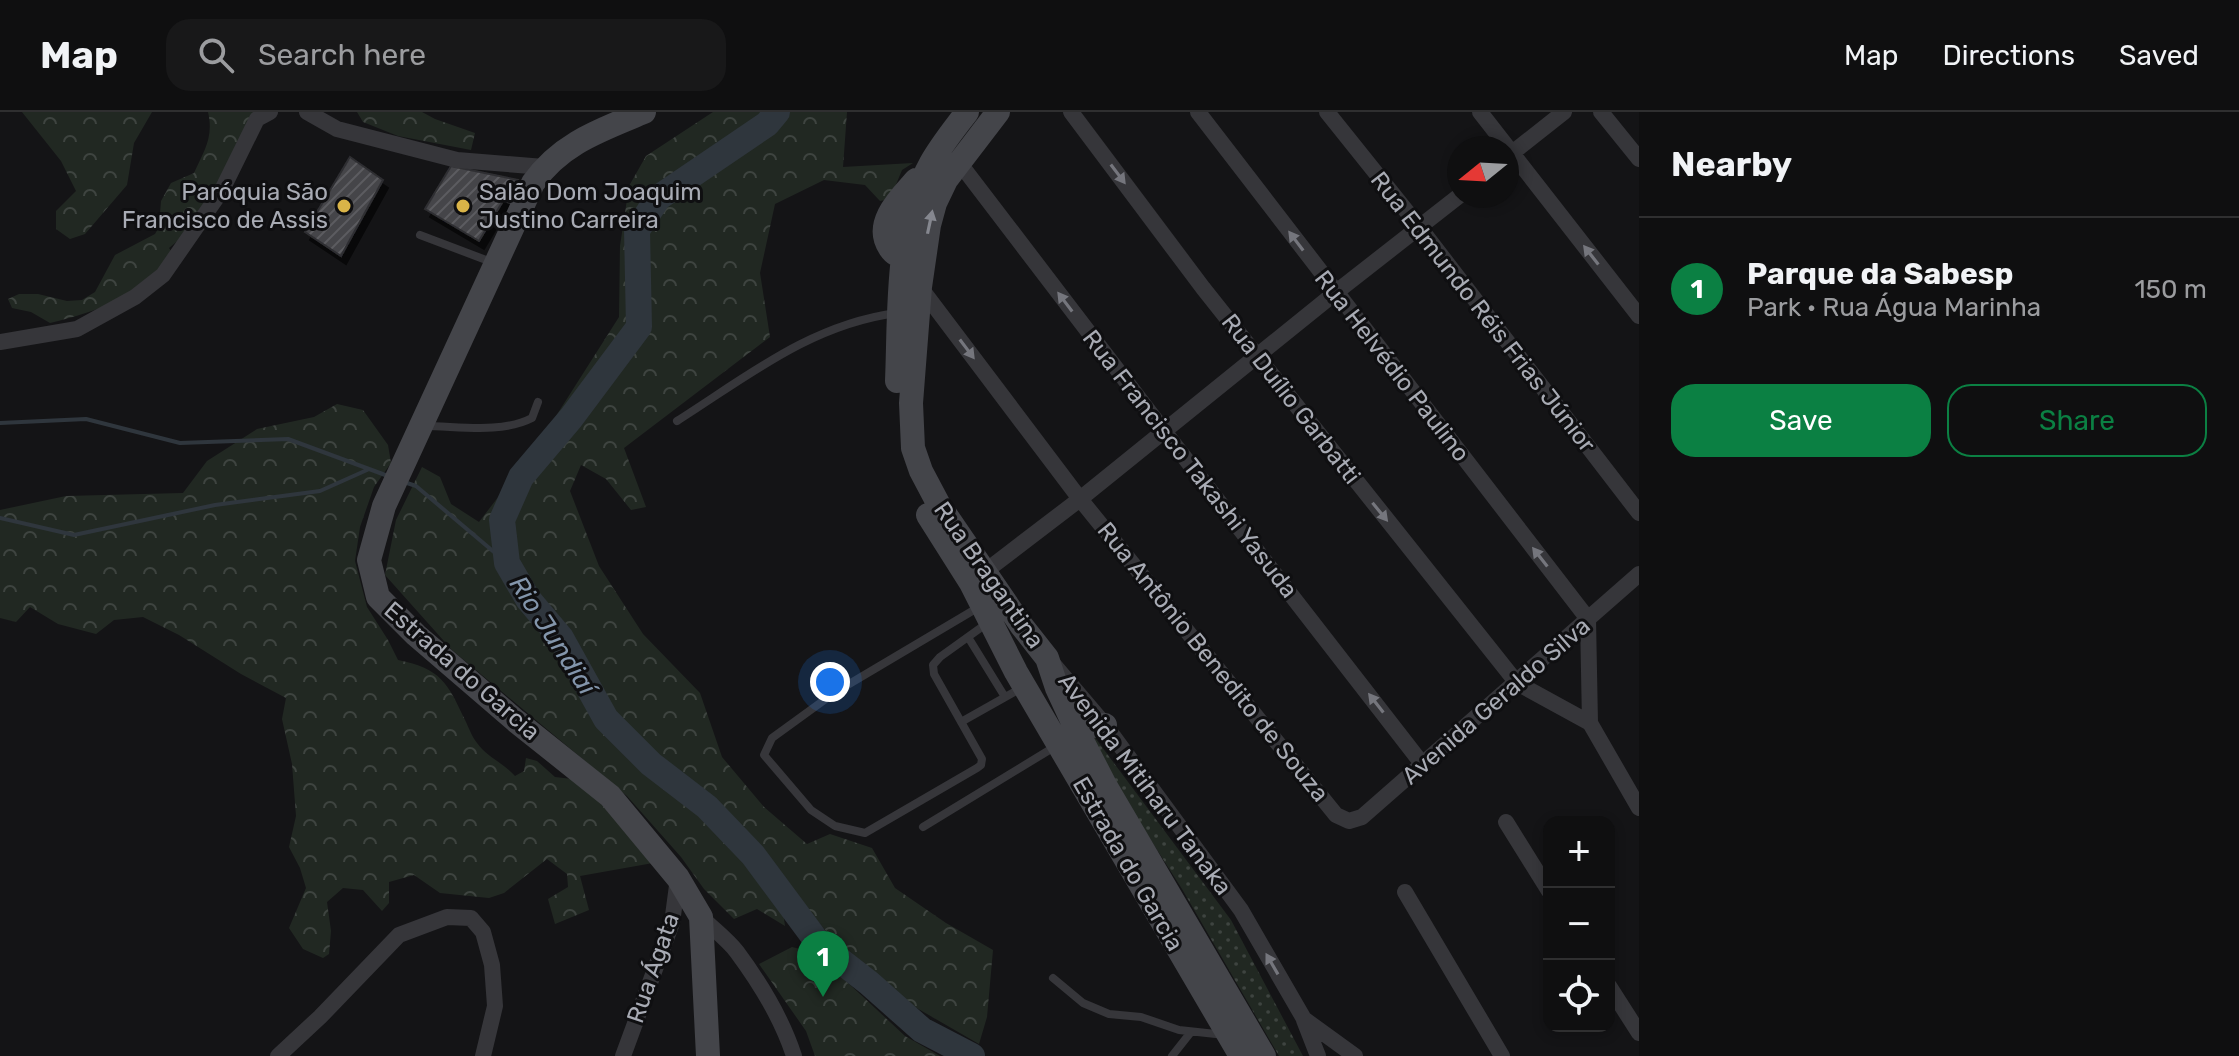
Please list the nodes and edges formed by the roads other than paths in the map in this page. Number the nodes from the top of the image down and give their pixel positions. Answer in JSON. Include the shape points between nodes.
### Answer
{"nodes":[{"id":1,"x":307,"y":112,"type":"edge"},
{"id":2,"x":336,"y":112,"type":"edge"},
{"id":3,"x":644,"y":112,"type":"edge"},
{"id":4,"x":967,"y":112,"type":"edge"},
{"id":5,"x":998,"y":112,"type":"edge"},
{"id":6,"x":1071,"y":112,"type":"edge"},
{"id":7,"x":1198,"y":112,"type":"edge"},
{"id":8,"x":1327,"y":112,"type":"edge"},
{"id":9,"x":1480,"y":112,"type":"edge"},
{"id":10,"x":1564,"y":112,"type":"edge"},
{"id":11,"x":1601,"y":112,"type":"edge"},
{"id":12,"x":263,"y":115,"type":"edge"},
{"id":13,"x":344,"y":130,"type":"junction"},
{"id":14,"x":1496,"y":136,"type":"edge"},
{"id":15,"x":1519,"y":147,"type":"edge"},
{"id":16,"x":1639,"y":159,"type":"edge"},
{"id":17,"x":958,"y":161,"type":"junction"},
{"id":18,"x":544,"y":167,"type":"junction"},
{"id":19,"x":1519,"y":167,"type":"edge"},
{"id":20,"x":1447,"y":206,"type":"edge"},
{"id":21,"x":1420,"y":228,"type":"junction"},
{"id":22,"x":420,"y":235,"type":"dead end"},
{"id":23,"x":914,"y":256,"type":"junction"},
{"id":24,"x":496,"y":264,"type":"junction"},
{"id":25,"x":920,"y":287,"type":"junction"},
{"id":26,"x":1335,"y":293,"type":"junction"},
{"id":27,"x":1639,"y":316,"type":"edge"},
{"id":28,"x":908,"y":320,"type":"junction"},
{"id":29,"x":0,"y":342,"type":"edge"},
{"id":30,"x":1257,"y":357,"type":"junction"},
{"id":31,"x":538,"y":402,"type":"dead end"},
{"id":32,"x":677,"y":421,"type":"dead end"},
{"id":33,"x":421,"y":426,"type":"junction"},
{"id":34,"x":1164,"y":431,"type":"junction"},
{"id":35,"x":1080,"y":499,"type":"junction"},
{"id":36,"x":1639,"y":513,"type":"edge"},
{"id":37,"x":1639,"y":574,"type":"edge"},
{"id":38,"x":978,"y":578,"type":"junction"},
{"id":39,"x":986,"y":613,"type":"junction"},
{"id":40,"x":1588,"y":619,"type":"junction"},
{"id":41,"x":968,"y":637,"type":"junction"},
{"id":42,"x":1047,"y":658,"type":"junction"},
{"id":43,"x":1517,"y":683,"type":"junction"},
{"id":44,"x":1015,"y":685,"type":"junction"},
{"id":45,"x":1057,"y":688,"type":"junction"},
{"id":46,"x":961,"y":722,"type":"junction"},
{"id":47,"x":1590,"y":723,"type":"junction"},
{"id":48,"x":1105,"y":725,"type":"junction"},
{"id":49,"x":1067,"y":737,"type":"junction"},
{"id":50,"x":1423,"y":765,"type":"junction"},
{"id":51,"x":1639,"y":808,"type":"edge"},
{"id":52,"x":1349,"y":821,"type":"joint"},
{"id":53,"x":1506,"y":822,"type":"dead end"},
{"id":54,"x":923,"y":827,"type":"dead end"},
{"id":55,"x":678,"y":878,"type":"junction"},
{"id":56,"x":1547,"y":888,"type":"edge"},
{"id":57,"x":1405,"y":892,"type":"dead end"},
{"id":58,"x":701,"y":917,"type":"junction"},
{"id":59,"x":1053,"y":978,"type":"dead end"},
{"id":60,"x":1615,"y":995,"type":"edge"},
{"id":61,"x":1304,"y":1019,"type":"junction"},
{"id":62,"x":1191,"y":1032,"type":"junction"},
{"id":63,"x":1639,"y":1033,"type":"edge"},
{"id":64,"x":1236,"y":1046,"type":"edge"},
{"id":65,"x":278,"y":1056,"type":"edge"},
{"id":66,"x":483,"y":1056,"type":"edge"},
{"id":67,"x":623,"y":1056,"type":"edge"},
{"id":68,"x":708,"y":1056,"type":"edge"},
{"id":69,"x":794,"y":1056,"type":"edge"},
{"id":70,"x":1172,"y":1056,"type":"edge"},
{"id":71,"x":1264,"y":1056,"type":"edge"},
{"id":72,"x":1318,"y":1056,"type":"edge"},
{"id":73,"x":1355,"y":1056,"type":"edge"},
{"id":74,"x":1502,"y":1056,"type":"edge"}],
"edges":[{"from":1,"to":13,"type":"street"},
{"from":2,"to":13,"type":"street"},
{"from":3,"to":18,"type":"main road","via":[[583,137]]},
{"from":4,"to":23,"type":"main road","via":[[931,163],[911,212],[905,233]]},
{"from":5,"to":17,"type":"main road"},
{"from":6,"to":30,"type":"street","name":"Rua Duílio Garbatti","one_way":true},
{"from":26,"to":7,"type":"street","name":"Rua Helvédio Paulino","one_way":true},
{"from":8,"to":21,"type":"street","name":"Rua Edmundo Réis Frias Júnior"},
{"from":9,"to":14,"type":"street"},
{"from":10,"to":15,"type":"street"},
{"from":11,"to":16,"type":"street"},
{"from":12,"to":29,"type":"street","via":[[222,190],[163,275],[77,329]]},
{"from":13,"to":18,"type":"street","via":[[457,160]]},
{"from":23,"to":17,"type":"main road","one_way":true},
{"from":34,"to":17,"type":"street","name":"Rua Francisco Takashi Yasuda","one_way":true},
{"from":18,"to":24,"type":"main road","name":"Estrada do Garcia"},
{"from":27,"to":19,"type":"street","one_way":true},
{"from":20,"to":21,"type":"street"},
{"from":21,"to":26,"type":"street"},
{"from":21,"to":36,"type":"street","name":"Rua Edmundo Réis Frias Júnior"},
{"from":22,"to":24,"type":"lane"},
{"from":23,"to":25,"type":"main road"},
{"from":23,"to":28,"type":"main road"},
{"from":24,"to":33,"type":"main road","name":"Estrada do Garcia"},
{"from":25,"to":28,"type":"main road"},
{"from":25,"to":35,"type":"street","name":"Rua Antônio Benedito de Souza","one_way":true},
{"from":26,"to":30,"type":"street"},
{"from":40,"to":26,"type":"street","name":"Rua Helvédio Paulino","one_way":true},
{"from":28,"to":32,"type":"lane","via":[[855,320],[808,339]]},
{"from":28,"to":38,"type":"main road","via":[[896,405],[906,475],[915,495]]},
{"from":30,"to":34,"type":"street"},
{"from":30,"to":43,"type":"street","name":"Rua Duílio Garbatti","one_way":true},
{"from":31,"to":33,"type":"lane","via":[[532,418],[505,427]]},
{"from":33,"to":55,"type":"main road","name":"Estrada do Garcia","via":[[384,506],[369,560],[378,597],[516,721],[610,796]]},
{"from":34,"to":35,"type":"street"},
{"from":50,"to":34,"type":"street","name":"Rua Francisco Takashi Yasuda","one_way":true},
{"from":35,"to":38,"type":"street"},
{"from":35,"to":52,"type":"street","name":"Rua Antônio Benedito de Souza","via":[[1336,815]]},
{"from":37,"to":40,"type":"street","name":"Avenida Geraldo Silva"},
{"from":38,"to":39,"type":"main road","name":"Estrada do Garcia"},
{"from":38,"to":42,"type":"main road","name":"Rua Bragantina"},
{"from":39,"to":41,"type":"lane"},
{"from":39,"to":44,"type":"main road","name":"Estrada do Garcia"},
{"from":39,"to":46,"type":"lane","via":[[834,693],[772,738],[764,755],[811,810],[835,826],[865,833],[981,765]]},
{"from":40,"to":43,"type":"street","name":"Avenida Geraldo Silva"},
{"from":40,"to":47,"type":"street"},
{"from":41,"to":44,"type":"lane"},
{"from":41,"to":46,"type":"lane","via":[[933,665]]},
{"from":42,"to":45,"type":"main road","name":"Rua Bragantina"},
{"from":42,"to":48,"type":"street","name":"Avenida Mitiharu Tanaka"},
{"from":43,"to":47,"type":"street"},
{"from":43,"to":50,"type":"street","name":"Avenida Geraldo Silva"},
{"from":44,"to":45,"type":"main road"},
{"from":44,"to":46,"type":"lane"},
{"from":44,"to":49,"type":"main road","name":"Estrada do Garcia"},
{"from":45,"to":49,"type":"main road","name":"Rua Bragantina"},
{"from":47,"to":51,"type":"street"},
{"from":48,"to":49,"type":"main road","via":[[1086,726]]},
{"from":61,"to":48,"type":"street","name":"Avenida Mitiharu Tanaka","one_way":true,"via":[[1241,910]]},
{"from":49,"to":54,"type":"lane"},
{"from":49,"to":64,"type":"main road","name":"Estrada do Garcia"},
{"from":49,"to":71,"type":"main road","name":"Rua Bragantina","via":[[1105,785]]},
{"from":50,"to":52,"type":"street","name":"Avenida Geraldo Silva","via":[[1362,817]]},
{"from":53,"to":56,"type":"street"},
{"from":55,"to":58,"type":"main road","name":"Estrada do Garcia"},
{"from":55,"to":67,"type":"street","name":"Rua Ágata","via":[[672,923]]},
{"from":57,"to":74,"type":"street"},
{"from":58,"to":68,"type":"main road","name":"Estrada do Garcia"},
{"from":58,"to":69,"type":"street","via":[[735,950],[766,994]]},
{"from":59,"to":62,"type":"lane","via":[[1083,1003],[1109,1014]]},
{"from":60,"to":63,"type":"street"},
{"from":61,"to":72,"type":"street"},
{"from":61,"to":73,"type":"street"},
{"from":62,"to":64,"type":"lane"},
{"from":62,"to":70,"type":"lane"},
{"from":65,"to":66,"type":"street","via":[[399,935],[447,917],[471,918],[483,932],[492,965],[495,1006]]}]}
